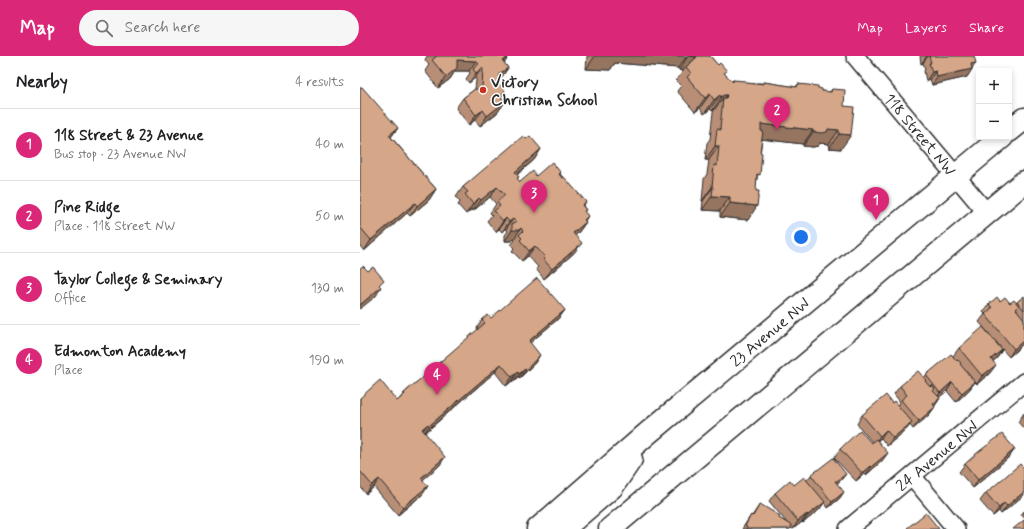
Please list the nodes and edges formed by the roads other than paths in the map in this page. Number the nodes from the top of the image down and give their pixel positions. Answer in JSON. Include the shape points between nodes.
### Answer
{"nodes":[{"id":1,"x":855,"y":56,"type":"edge"},
{"id":2,"x":1024,"y":119,"type":"edge"},
{"id":3,"x":1012,"y":129,"type":"edge"},
{"id":4,"x":998,"y":140,"type":"edge"},
{"id":5,"x":955,"y":175,"type":"junction"},
{"id":6,"x":1024,"y":182,"type":"edge"},
{"id":7,"x":987,"y":213,"type":"junction"},
{"id":8,"x":1024,"y":382,"type":"edge"},
{"id":9,"x":648,"y":433,"type":"junction"},
{"id":10,"x":912,"y":476,"type":"junction"},
{"id":11,"x":538,"y":529,"type":"edge"},
{"id":12,"x":563,"y":529,"type":"edge"},
{"id":13,"x":610,"y":529,"type":"edge"},
{"id":14,"x":848,"y":529,"type":"edge"},
{"id":15,"x":956,"y":529,"type":"edge"}],
"edges":[{"from":1,"to":5,"type":"street","name":"118 Street NW"},
{"from":2,"to":3,"type":"main road"},
{"from":4,"to":5,"type":"main road","name":"23 Avenue NW"},
{"from":5,"to":7,"type":"street","name":"118 Street NW"},
{"from":5,"to":9,"type":"main road","name":"23 Avenue NW"},
{"from":6,"to":7,"type":"main road"},
{"from":7,"to":13,"type":"main road"},
{"from":8,"to":10,"type":"street","name":"24 Avenue NW"},
{"from":9,"to":11,"type":"main road","name":"23 Avenue NW"},
{"from":9,"to":12,"type":"main road","via":[[612,487]]},
{"from":10,"to":14,"type":"street","name":"24 Avenue NW"},
{"from":10,"to":15,"type":"street"}]}
